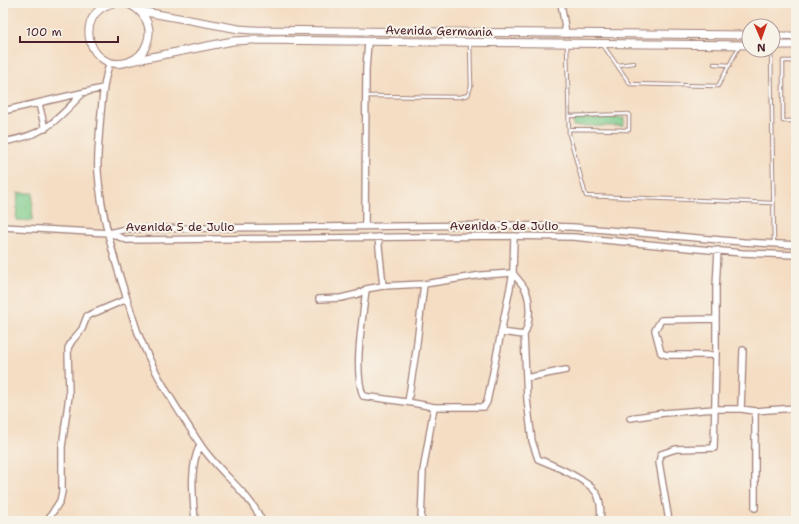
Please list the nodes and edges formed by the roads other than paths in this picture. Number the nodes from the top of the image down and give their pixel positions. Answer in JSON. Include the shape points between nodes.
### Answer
{"nodes":[{"id":1,"x":103,"y":3,"type":"edge"},
{"id":2,"x":113,"y":3,"type":"edge"},
{"id":3,"x":125,"y":3,"type":"edge"},
{"id":4,"x":561,"y":3,"type":"edge"},
{"id":5,"x":137,"y":7,"type":"edge"},
{"id":6,"x":97,"y":12,"type":"junction"},
{"id":7,"x":566,"y":34,"type":"junction"},
{"id":8,"x":741,"y":35,"type":"edge"},
{"id":9,"x":781,"y":36,"type":"edge"},
{"id":10,"x":796,"y":36,"type":"edge"},
{"id":11,"x":368,"y":42,"type":"junction"},
{"id":12,"x":470,"y":43,"type":"junction"},
{"id":13,"x":567,"y":44,"type":"junction"},
{"id":14,"x":602,"y":44,"type":"junction"},
{"id":15,"x":740,"y":45,"type":"joint"},
{"id":16,"x":781,"y":45,"type":"edge"},
{"id":17,"x":796,"y":46,"type":"edge"},
{"id":18,"x":771,"y":58,"type":"edge"},
{"id":19,"x":131,"y":61,"type":"junction"},
{"id":20,"x":796,"y":61,"type":"edge"},
{"id":21,"x":110,"y":62,"type":"junction"},
{"id":22,"x":634,"y":63,"type":"dead end"},
{"id":23,"x":618,"y":64,"type":"junction"},
{"id":24,"x":714,"y":64,"type":"dead end"},
{"id":25,"x":730,"y":65,"type":"junction"},
{"id":26,"x":103,"y":88,"type":"junction"},
{"id":27,"x":82,"y":93,"type":"junction"},
{"id":28,"x":366,"y":96,"type":"junction"},
{"id":29,"x":38,"y":104,"type":"junction"},
{"id":30,"x":3,"y":111,"type":"edge"},
{"id":31,"x":569,"y":116,"type":"junction"},
{"id":32,"x":796,"y":121,"type":"edge"},
{"id":33,"x":45,"y":129,"type":"junction"},
{"id":34,"x":569,"y":130,"type":"junction"},
{"id":35,"x":3,"y":142,"type":"edge"},
{"id":36,"x":773,"y":203,"type":"junction"},
{"id":37,"x":364,"y":226,"type":"junction"},
{"id":38,"x":3,"y":227,"type":"edge"},
{"id":39,"x":109,"y":233,"type":"junction"},
{"id":40,"x":514,"y":236,"type":"junction"},
{"id":41,"x":378,"y":237,"type":"junction"},
{"id":42,"x":774,"y":244,"type":"junction"},
{"id":43,"x":796,"y":245,"type":"edge"},
{"id":44,"x":718,"y":250,"type":"junction"},
{"id":45,"x":796,"y":255,"type":"edge"},
{"id":46,"x":513,"y":273,"type":"junction"},
{"id":47,"x":424,"y":284,"type":"junction"},
{"id":48,"x":383,"y":286,"type":"junction"},
{"id":49,"x":366,"y":289,"type":"junction"},
{"id":50,"x":127,"y":299,"type":"junction"},
{"id":51,"x":319,"y":299,"type":"dead end"},
{"id":52,"x":716,"y":319,"type":"junction"},
{"id":53,"x":501,"y":332,"type":"junction"},
{"id":54,"x":524,"y":335,"type":"junction"},
{"id":55,"x":743,"y":350,"type":"dead end"},
{"id":56,"x":716,"y":355,"type":"junction"},
{"id":57,"x":566,"y":370,"type":"dead end"},
{"id":58,"x":526,"y":378,"type":"junction"},
{"id":59,"x":408,"y":402,"type":"junction"},
{"id":60,"x":434,"y":407,"type":"junction"},
{"id":61,"x":796,"y":408,"type":"edge"},
{"id":62,"x":741,"y":409,"type":"junction"},
{"id":63,"x":715,"y":410,"type":"junction"},
{"id":64,"x":755,"y":411,"type":"junction"},
{"id":65,"x":630,"y":418,"type":"dead end"},
{"id":66,"x":200,"y":445,"type":"junction"},
{"id":67,"x":755,"y":508,"type":"dead end"},
{"id":68,"x":47,"y":521,"type":"edge"},
{"id":69,"x":195,"y":521,"type":"edge"},
{"id":70,"x":262,"y":521,"type":"edge"},
{"id":71,"x":420,"y":521,"type":"edge"},
{"id":72,"x":600,"y":521,"type":"edge"},
{"id":73,"x":669,"y":521,"type":"edge"}],
"edges":[{"from":1,"to":6,"type":"street"},
{"from":2,"to":6,"type":"street"},
{"from":3,"to":5,"type":"street","name":"Avenida Germania"},
{"from":4,"to":7,"type":"street"},
{"from":5,"to":7,"type":"street","name":"Avenida Germania","via":[[247,30]]},
{"from":5,"to":19,"type":"street","via":[[147,21],[149,38],[144,50]]},
{"from":6,"to":21,"type":"street","via":[[90,21],[90,45],[97,54]]},
{"from":7,"to":8,"type":"street","name":"Avenida Germania"},
{"from":9,"to":10,"type":"street"},
{"from":11,"to":12,"type":"street","name":"Avenida Germania"},
{"from":11,"to":19,"type":"street","name":"Avenida Germania","via":[[233,41]]},
{"from":11,"to":28,"type":"street"},
{"from":12,"to":13,"type":"street","name":"Avenida Germania"},
{"from":12,"to":28,"type":"lane","via":[[471,86],[468,95]]},
{"from":13,"to":14,"type":"street","name":"Avenida Germania"},
{"from":13,"to":31,"type":"lane"},
{"from":14,"to":15,"type":"street","name":"Avenida Germania"},
{"from":14,"to":23,"type":"lane"},
{"from":15,"to":25,"type":"lane"},
{"from":16,"to":17,"type":"street"},
{"from":18,"to":36,"type":"lane"},
{"from":19,"to":21,"type":"street","name":"Avenida Germania"},
{"from":20,"to":32,"type":"lane","via":[[783,61],[783,121]]},
{"from":21,"to":26,"type":"street"},
{"from":22,"to":23,"type":"lane"},
{"from":23,"to":25,"type":"lane","via":[[630,84],[718,86]]},
{"from":24,"to":25,"type":"lane"},
{"from":26,"to":27,"type":"street"},
{"from":26,"to":39,"type":"street","via":[[98,171]]},
{"from":27,"to":29,"type":"street"},
{"from":27,"to":33,"type":"street"},
{"from":28,"to":37,"type":"street"},
{"from":29,"to":30,"type":"street"},
{"from":29,"to":33,"type":"street"},
{"from":31,"to":34,"type":"lane"},
{"from":31,"to":34,"type":"lane","via":[[628,114],[629,130]]},
{"from":33,"to":35,"type":"street","via":[[22,139]]},
{"from":34,"to":36,"type":"lane","via":[[586,196]]},
{"from":36,"to":42,"type":"lane"},
{"from":37,"to":39,"type":"street","name":"Avenida 5 de Julio","via":[[126,229]]},
{"from":37,"to":42,"type":"street","name":"Avenida 5 de Julio","via":[[573,226]]},
{"from":38,"to":39,"type":"street"},
{"from":39,"to":41,"type":"street","name":"Avenida 5 de Julio","via":[[127,240]]},
{"from":39,"to":50,"type":"street"},
{"from":40,"to":41,"type":"street","name":"Avenida 5 de Julio"},
{"from":40,"to":44,"type":"street","name":"Avenida 5 de Julio","via":[[579,238]]},
{"from":40,"to":46,"type":"street"},
{"from":41,"to":48,"type":"street"},
{"from":42,"to":43,"type":"street","name":"Avenida 5 de Julio"},
{"from":44,"to":45,"type":"street","name":"Avenida 5 de Julio"},
{"from":44,"to":52,"type":"street"},
{"from":46,"to":47,"type":"street"},
{"from":46,"to":53,"type":"street"},
{"from":46,"to":54,"type":"street","via":[[526,291],[529,308],[527,330]]},
{"from":47,"to":48,"type":"street"},
{"from":47,"to":59,"type":"street"},
{"from":48,"to":49,"type":"street"},
{"from":49,"to":51,"type":"street","via":[[341,298]]},
{"from":49,"to":59,"type":"street","via":[[359,346],[359,386],[363,396]]},
{"from":50,"to":66,"type":"street","via":[[149,358]]},
{"from":50,"to":68,"type":"street","via":[[87,316],[82,329],[68,348],[69,396],[62,447],[62,492],[60,501]]},
{"from":52,"to":56,"type":"street"},
{"from":52,"to":56,"type":"street","via":[[661,320],[655,330],[661,353]]},
{"from":53,"to":54,"type":"street"},
{"from":53,"to":60,"type":"street","via":[[484,407]]},
{"from":54,"to":58,"type":"street"},
{"from":55,"to":62,"type":"street"},
{"from":56,"to":63,"type":"street"},
{"from":57,"to":58,"type":"street"},
{"from":58,"to":72,"type":"street","via":[[532,441],[538,459],[568,472],[593,490],[601,510]]},
{"from":59,"to":60,"type":"street"},
{"from":60,"to":71,"type":"street","via":[[423,471]]},
{"from":61,"to":64,"type":"street"},
{"from":62,"to":63,"type":"street"},
{"from":62,"to":64,"type":"street"},
{"from":63,"to":65,"type":"street"},
{"from":63,"to":73,"type":"street","via":[[714,448],[676,449],[661,454],[659,462]]},
{"from":64,"to":67,"type":"street"},
{"from":66,"to":69,"type":"street","via":[[193,480]]},
{"from":66,"to":70,"type":"street","via":[[255,507]]}]}
